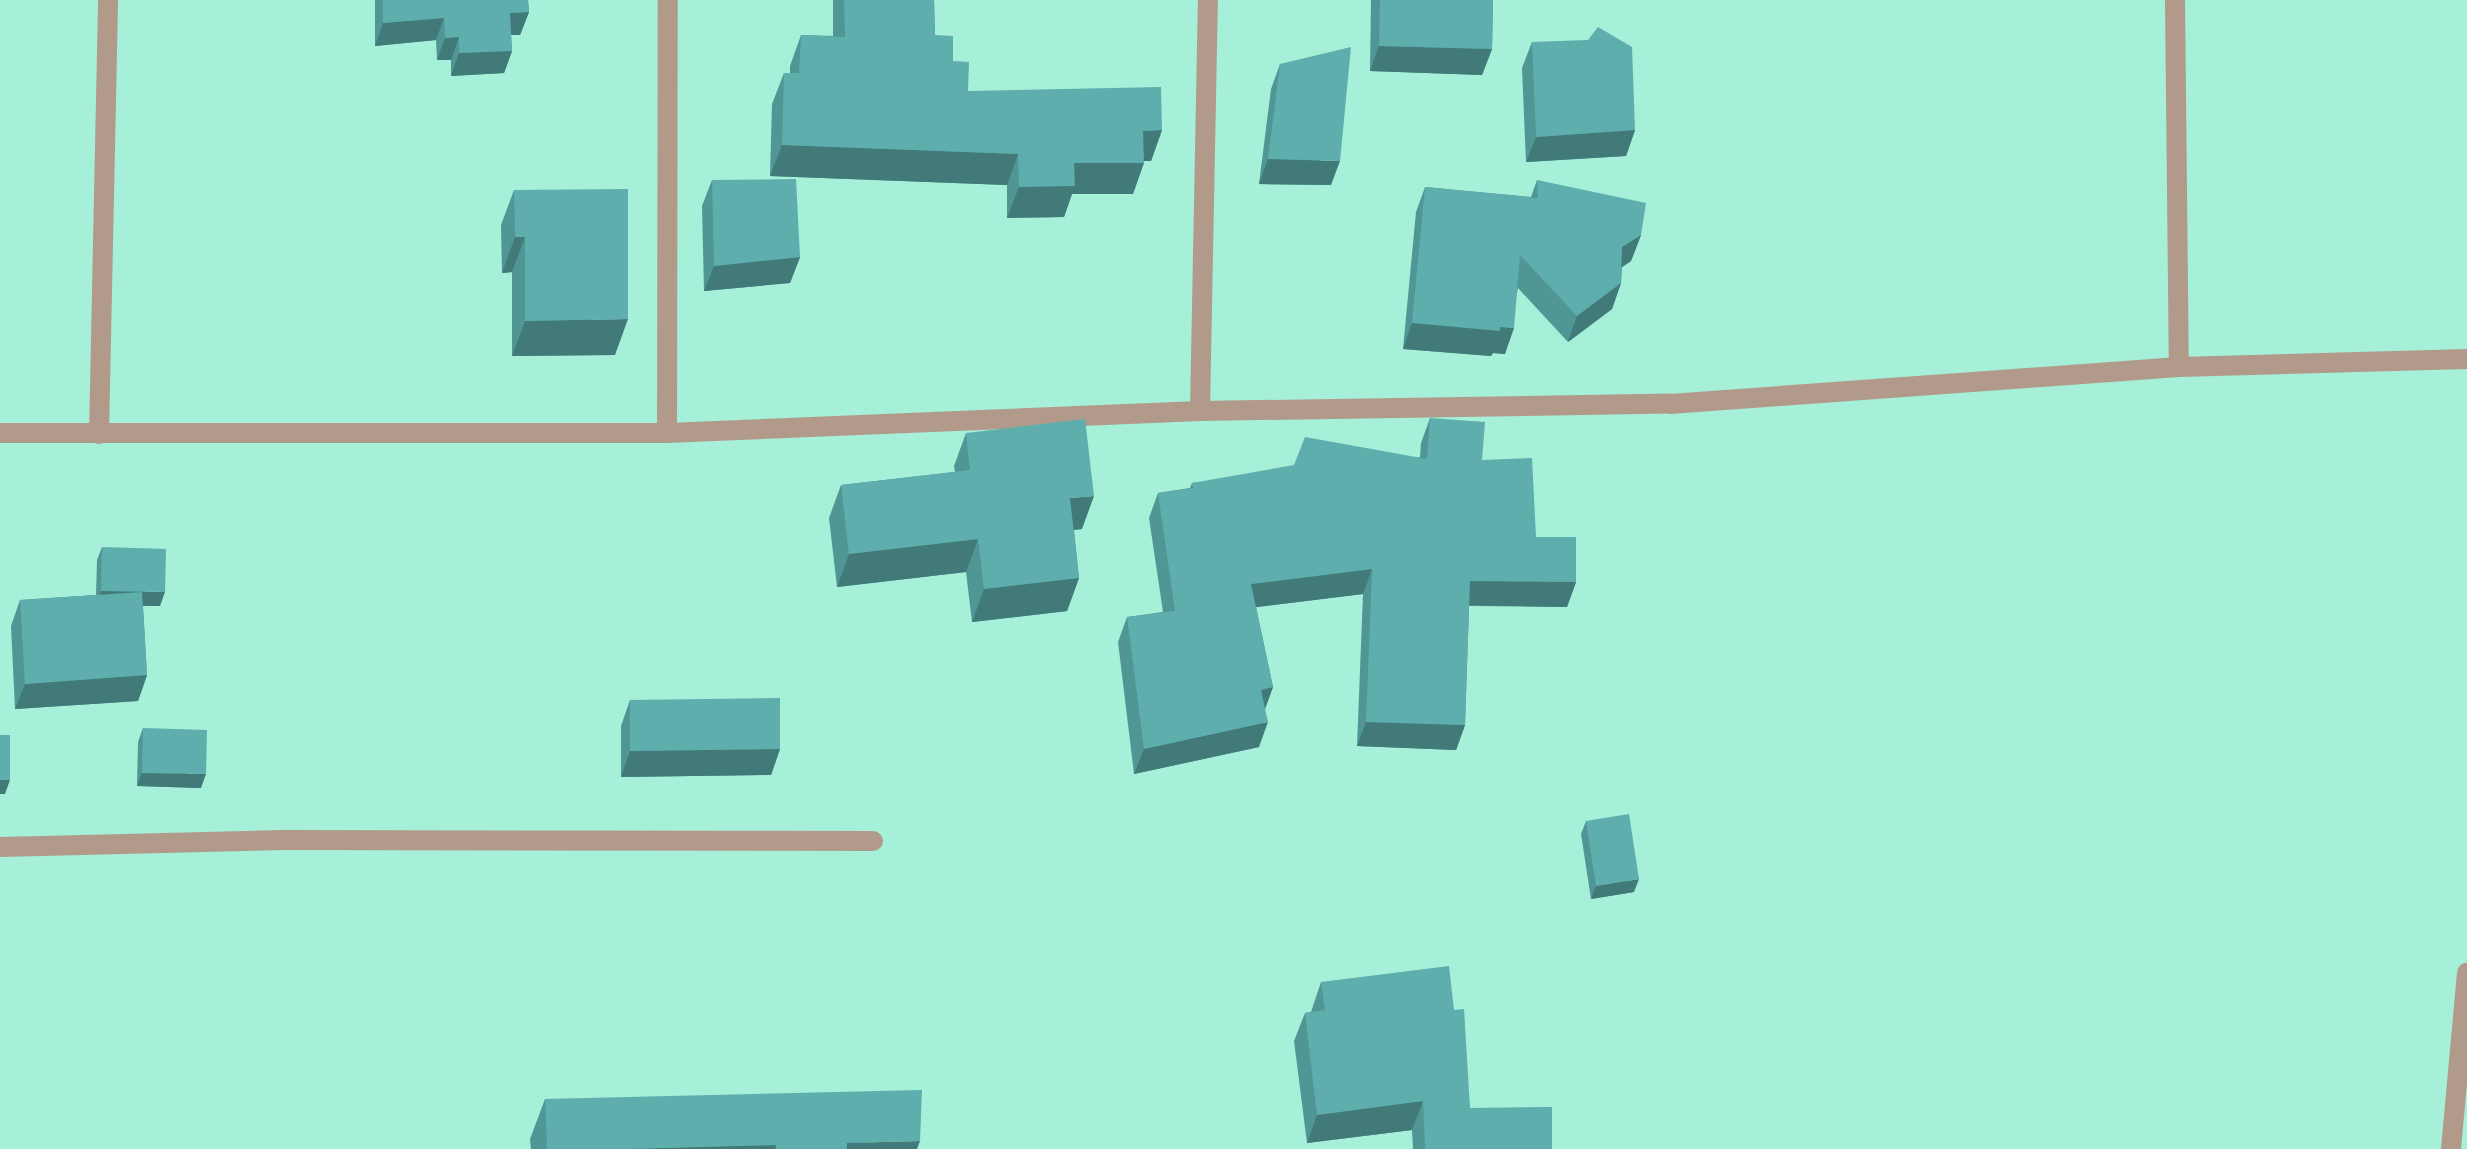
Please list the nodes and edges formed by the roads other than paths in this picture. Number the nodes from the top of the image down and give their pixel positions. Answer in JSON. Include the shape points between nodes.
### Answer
{"nodes":[{"id":1,"x":108,"y":0,"type":"edge"},
{"id":2,"x":668,"y":0,"type":"edge"},
{"id":3,"x":1208,"y":0,"type":"edge"},
{"id":4,"x":2175,"y":0,"type":"edge"},
{"id":5,"x":2467,"y":359,"type":"edge"},
{"id":6,"x":2179,"y":367,"type":"junction"},
{"id":7,"x":1200,"y":411,"type":"junction"},
{"id":8,"x":0,"y":433,"type":"edge"},
{"id":9,"x":667,"y":433,"type":"junction"},
{"id":10,"x":99,"y":434,"type":"junction"},
{"id":11,"x":873,"y":841,"type":"dead end"},
{"id":12,"x":0,"y":847,"type":"edge"},
{"id":13,"x":2467,"y":973,"type":"edge"},
{"id":14,"x":2451,"y":1149,"type":"edge"}],
"edges":[{"from":1,"to":10,"type":"street"},
{"from":2,"to":9,"type":"street"},
{"from":3,"to":7,"type":"street"},
{"from":4,"to":6,"type":"street"},
{"from":5,"to":6,"type":"street"},
{"from":6,"to":7,"type":"street","via":[[1670,404]]},
{"from":7,"to":9,"type":"street"},
{"from":8,"to":10,"type":"street"},
{"from":9,"to":10,"type":"street"},
{"from":11,"to":12,"type":"street","via":[[282,840]]},
{"from":13,"to":14,"type":"street"}]}
